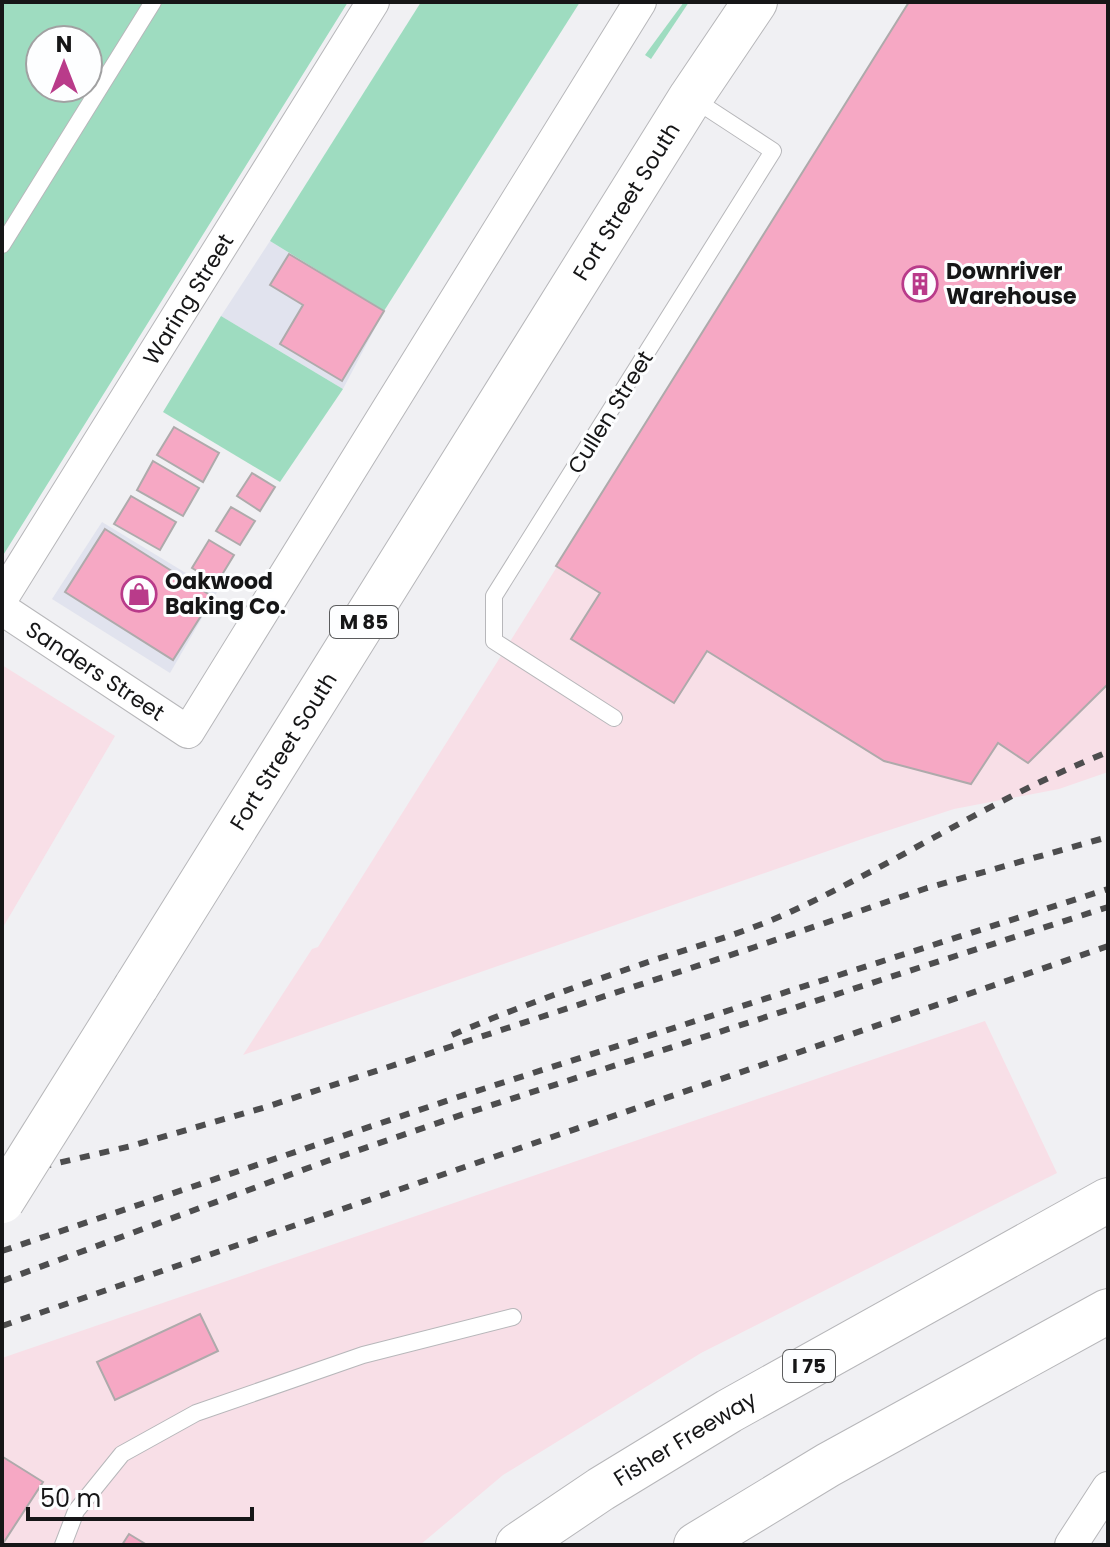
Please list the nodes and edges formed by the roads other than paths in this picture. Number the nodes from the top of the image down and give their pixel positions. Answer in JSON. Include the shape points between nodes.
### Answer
{"nodes":[{"id":1,"x":153,"y":2,"type":"edge"},
{"id":2,"x":373,"y":2,"type":"edge"},
{"id":3,"x":640,"y":2,"type":"edge"},
{"id":4,"x":755,"y":2,"type":"edge"},
{"id":5,"x":691,"y":97,"type":"junction"},
{"id":6,"x":2,"y":245,"type":"edge"},
{"id":7,"x":2,"y":598,"type":"edge"},
{"id":8,"x":2,"y":609,"type":"edge"},
{"id":9,"x":614,"y":718,"type":"dead end"},
{"id":10,"x":1108,"y":1200,"type":"edge"},
{"id":11,"x":2,"y":1201,"type":"edge"},
{"id":12,"x":1108,"y":1311,"type":"edge"},
{"id":13,"x":513,"y":1317,"type":"dead end"},
{"id":14,"x":1108,"y":1488,"type":"edge"},
{"id":15,"x":63,"y":1545,"type":"edge"},
{"id":16,"x":518,"y":1545,"type":"edge"},
{"id":17,"x":696,"y":1545,"type":"edge"},
{"id":18,"x":1071,"y":1545,"type":"edge"}],
"edges":[{"from":1,"to":6,"type":"lane"},
{"from":2,"to":7,"type":"street","name":"Waring Street"},
{"from":3,"to":8,"type":"street","name":"Sanders Street","via":[[188,732]]},
{"from":4,"to":5,"type":"main road","number":"M 85"},
{"from":5,"to":9,"type":"lane","name":"Cullen Street","via":[[773,151],[494,596],[494,641]]},
{"from":5,"to":11,"type":"main road","name":"Fort Street South","number":"M 85","bridge":true},
{"from":10,"to":16,"type":"main road","name":"Fisher Freeway","number":"I 75","via":[[729,1411]]},
{"from":12,"to":17,"type":"main road","via":[[828,1465]]},
{"from":13,"to":15,"type":"lane","via":[[363,1355],[196,1413],[122,1454],[76,1511]]},
{"from":14,"to":18,"type":"street"}]}
